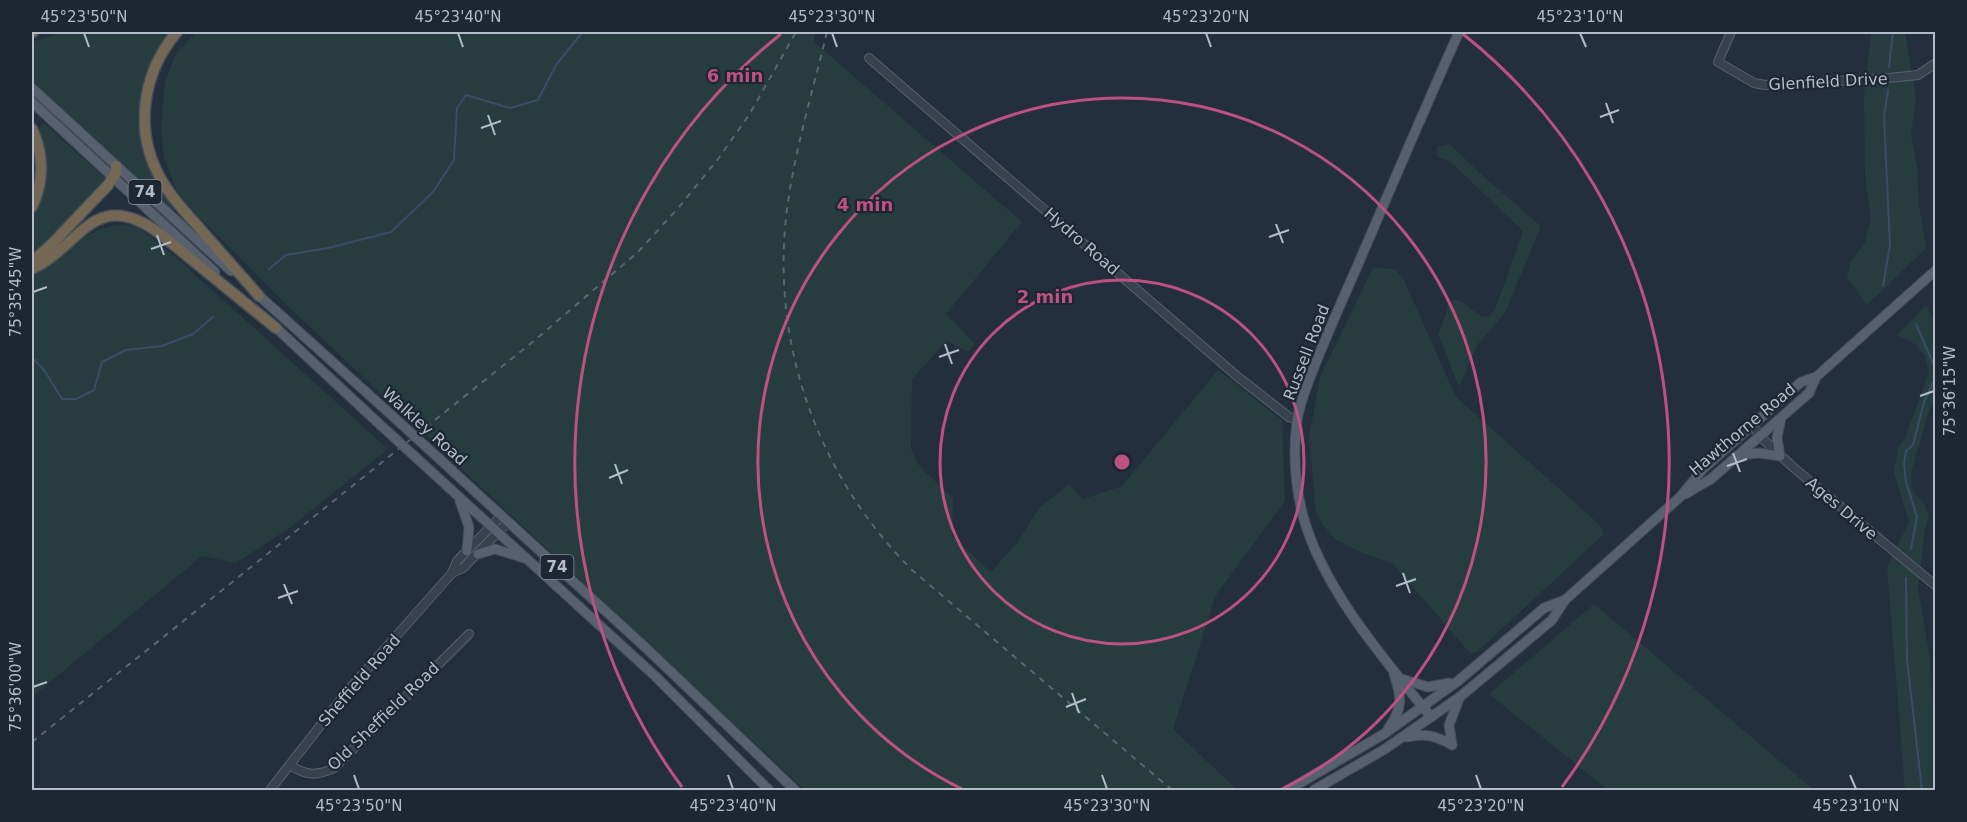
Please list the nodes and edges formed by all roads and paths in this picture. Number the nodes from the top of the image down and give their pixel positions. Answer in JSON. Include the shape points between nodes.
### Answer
{"nodes":[{"id":1,"x":177,"y":32,"type":"edge"},
{"id":2,"x":1459,"y":32,"type":"edge"},
{"id":3,"x":1731,"y":32,"type":"edge"},
{"id":4,"x":869,"y":58,"type":"dead end"},
{"id":5,"x":1935,"y":63,"type":"edge"},
{"id":6,"x":32,"y":88,"type":"edge"},
{"id":7,"x":32,"y":102,"type":"edge"},
{"id":8,"x":32,"y":129,"type":"edge"},
{"id":9,"x":116,"y":166,"type":"junction"},
{"id":10,"x":114,"y":178,"type":"junction"},
{"id":11,"x":32,"y":207,"type":"edge"},
{"id":12,"x":32,"y":262,"type":"edge"},
{"id":13,"x":32,"y":269,"type":"edge"},
{"id":14,"x":1935,"y":270,"type":"edge"},
{"id":15,"x":259,"y":296,"type":"junction"},
{"id":16,"x":276,"y":328,"type":"junction"},
{"id":17,"x":1816,"y":377,"type":"junction"},
{"id":18,"x":1781,"y":417,"type":"junction"},
{"id":19,"x":1297,"y":420,"type":"junction"},
{"id":20,"x":1752,"y":425,"type":"junction"},
{"id":21,"x":1761,"y":436,"type":"junction"},
{"id":22,"x":1737,"y":456,"type":"junction"},
{"id":23,"x":1780,"y":456,"type":"junction"},
{"id":24,"x":456,"y":494,"type":"junction"},
{"id":25,"x":1680,"y":497,"type":"junction"},
{"id":26,"x":504,"y":519,"type":"junction"},
{"id":27,"x":494,"y":529,"type":"junction"},
{"id":28,"x":467,"y":551,"type":"junction"},
{"id":29,"x":478,"y":554,"type":"junction"},
{"id":30,"x":528,"y":560,"type":"junction"},
{"id":31,"x":453,"y":573,"type":"junction"},
{"id":32,"x":1935,"y":586,"type":"edge"},
{"id":33,"x":1565,"y":600,"type":"junction"},
{"id":34,"x":469,"y":634,"type":"dead end"},
{"id":35,"x":1392,"y":666,"type":"junction"},
{"id":36,"x":1401,"y":679,"type":"junction"},
{"id":37,"x":1458,"y":681,"type":"junction"},
{"id":38,"x":1461,"y":696,"type":"junction"},
{"id":39,"x":1422,"y":706,"type":"junction"},
{"id":40,"x":1431,"y":717,"type":"junction"},
{"id":41,"x":1384,"y":734,"type":"junction"},
{"id":42,"x":1401,"y":738,"type":"junction"},
{"id":43,"x":290,"y":765,"type":"junction"},
{"id":44,"x":270,"y":790,"type":"edge"},
{"id":45,"x":769,"y":790,"type":"edge"},
{"id":46,"x":795,"y":790,"type":"edge"},
{"id":47,"x":1288,"y":790,"type":"edge"},
{"id":48,"x":1314,"y":790,"type":"edge"}],
"edges":[{"from":1,"to":15,"type":"highway","via":[[160,55],[146,94],[144,121],[149,150],[162,182],[176,201]]},
{"from":2,"to":19,"type":"main road","name":"Russell Road","via":[[1328,332]]},
{"from":3,"to":5,"type":"street","name":"Glenfield Drive","via":[[1718,62],[1754,83],[1765,85],[1908,76]]},
{"from":4,"to":19,"type":"street","name":"Hydro Road","via":[[1238,377]]},
{"from":6,"to":9,"type":"main road","name":"Walkley Road","number":"74"},
{"from":7,"to":10,"type":"main road","name":"Walkley Road","number":"74"},
{"from":8,"to":11,"type":"highway","via":[[42,171]]},
{"from":9,"to":10,"type":"highway"},
{"from":9,"to":15,"type":"main road","name":"Walkley Road","number":"74"},
{"from":10,"to":12,"type":"highway"},
{"from":10,"to":16,"type":"main road","name":"Walkley Road","number":"74"},
{"from":13,"to":16,"type":"highway","via":[[90,223],[105,217],[130,218],[159,233]]},
{"from":14,"to":17,"type":"main road","name":"Hawthorne Road"},
{"from":15,"to":26,"type":"main road","name":"Walkley Road","number":"74","bridge":true},
{"from":16,"to":24,"type":"main road","name":"Walkley Road","number":"74","bridge":true},
{"from":17,"to":18,"type":"main road","name":"Hawthorne Road","via":[[1809,393]]},
{"from":17,"to":20,"type":"main road","name":"Hawthorne Road","via":[[1801,382]]},
{"from":18,"to":21,"type":"main road","name":"Hawthorne Road"},
{"from":18,"to":23,"type":"main road","via":[[1777,438]]},
{"from":19,"to":35,"type":"main road","name":"Russell Road","via":[[1296,479],[1310,537],[1339,595]]},
{"from":20,"to":21,"type":"street","name":"Ages Drive"},
{"from":20,"to":25,"type":"main road","name":"Hawthorne Road","via":[[1703,469]]},
{"from":21,"to":22,"type":"main road","name":"Hawthorne Road"},
{"from":21,"to":23,"type":"street","name":"Ages Drive"},
{"from":22,"to":23,"type":"main road"},
{"from":22,"to":25,"type":"main road","name":"Hawthorne Road","via":[[1711,479]]},
{"from":23,"to":32,"type":"street","name":"Ages Drive"},
{"from":24,"to":27,"type":"main road","name":"Walkley Road","number":"74"},
{"from":24,"to":28,"type":"main road","via":[[468,520]]},
{"from":25,"to":33,"type":"main road","name":"Hawthorne Road"},
{"from":26,"to":27,"type":"street","name":"Sheffield Road"},
{"from":26,"to":46,"type":"main road","name":"Walkley Road","number":"74"},
{"from":27,"to":28,"type":"street","name":"Sheffield Road"},
{"from":27,"to":29,"type":"street","name":"Sheffield Road"},
{"from":27,"to":30,"type":"main road","name":"Walkley Road","number":"74"},
{"from":28,"to":31,"type":"street","name":"Sheffield Road","via":[[457,561]]},
{"from":29,"to":30,"type":"main road","via":[[495,549]]},
{"from":29,"to":31,"type":"street","name":"Sheffield Road"},
{"from":30,"to":45,"type":"main road","name":"Walkley Road","number":"74","via":[[677,697]]},
{"from":31,"to":43,"type":"street","name":"Sheffield Road","via":[[345,694]]},
{"from":33,"to":37,"type":"main road","name":"Hawthorne Road","via":[[1544,608]]},
{"from":33,"to":38,"type":"main road","name":"Hawthorne Road","via":[[1552,620]]},
{"from":34,"to":43,"type":"street","name":"Old Sheffield Road","via":[[334,768],[311,775]]},
{"from":35,"to":36,"type":"main road","name":"Russell Road"},
{"from":35,"to":41,"type":"main road","via":[[1400,704]]},
{"from":36,"to":37,"type":"main road","via":[[1428,687]]},
{"from":36,"to":39,"type":"main road","name":"Russell Road"},
{"from":37,"to":39,"type":"main road","name":"Hawthorne Road"},
{"from":38,"to":40,"type":"main road","name":"Hawthorne Road"},
{"from":38,"to":42,"type":"main road","via":[[1450,720],[1452,745],[1428,735]]},
{"from":39,"to":40,"type":"main road","name":"Russell Road"},
{"from":39,"to":41,"type":"main road"},
{"from":40,"to":42,"type":"main road"},
{"from":41,"to":47,"type":"main road"},
{"from":42,"to":48,"type":"main road"},
{"from":43,"to":44,"type":"street","name":"Sheffield Road"}]}
